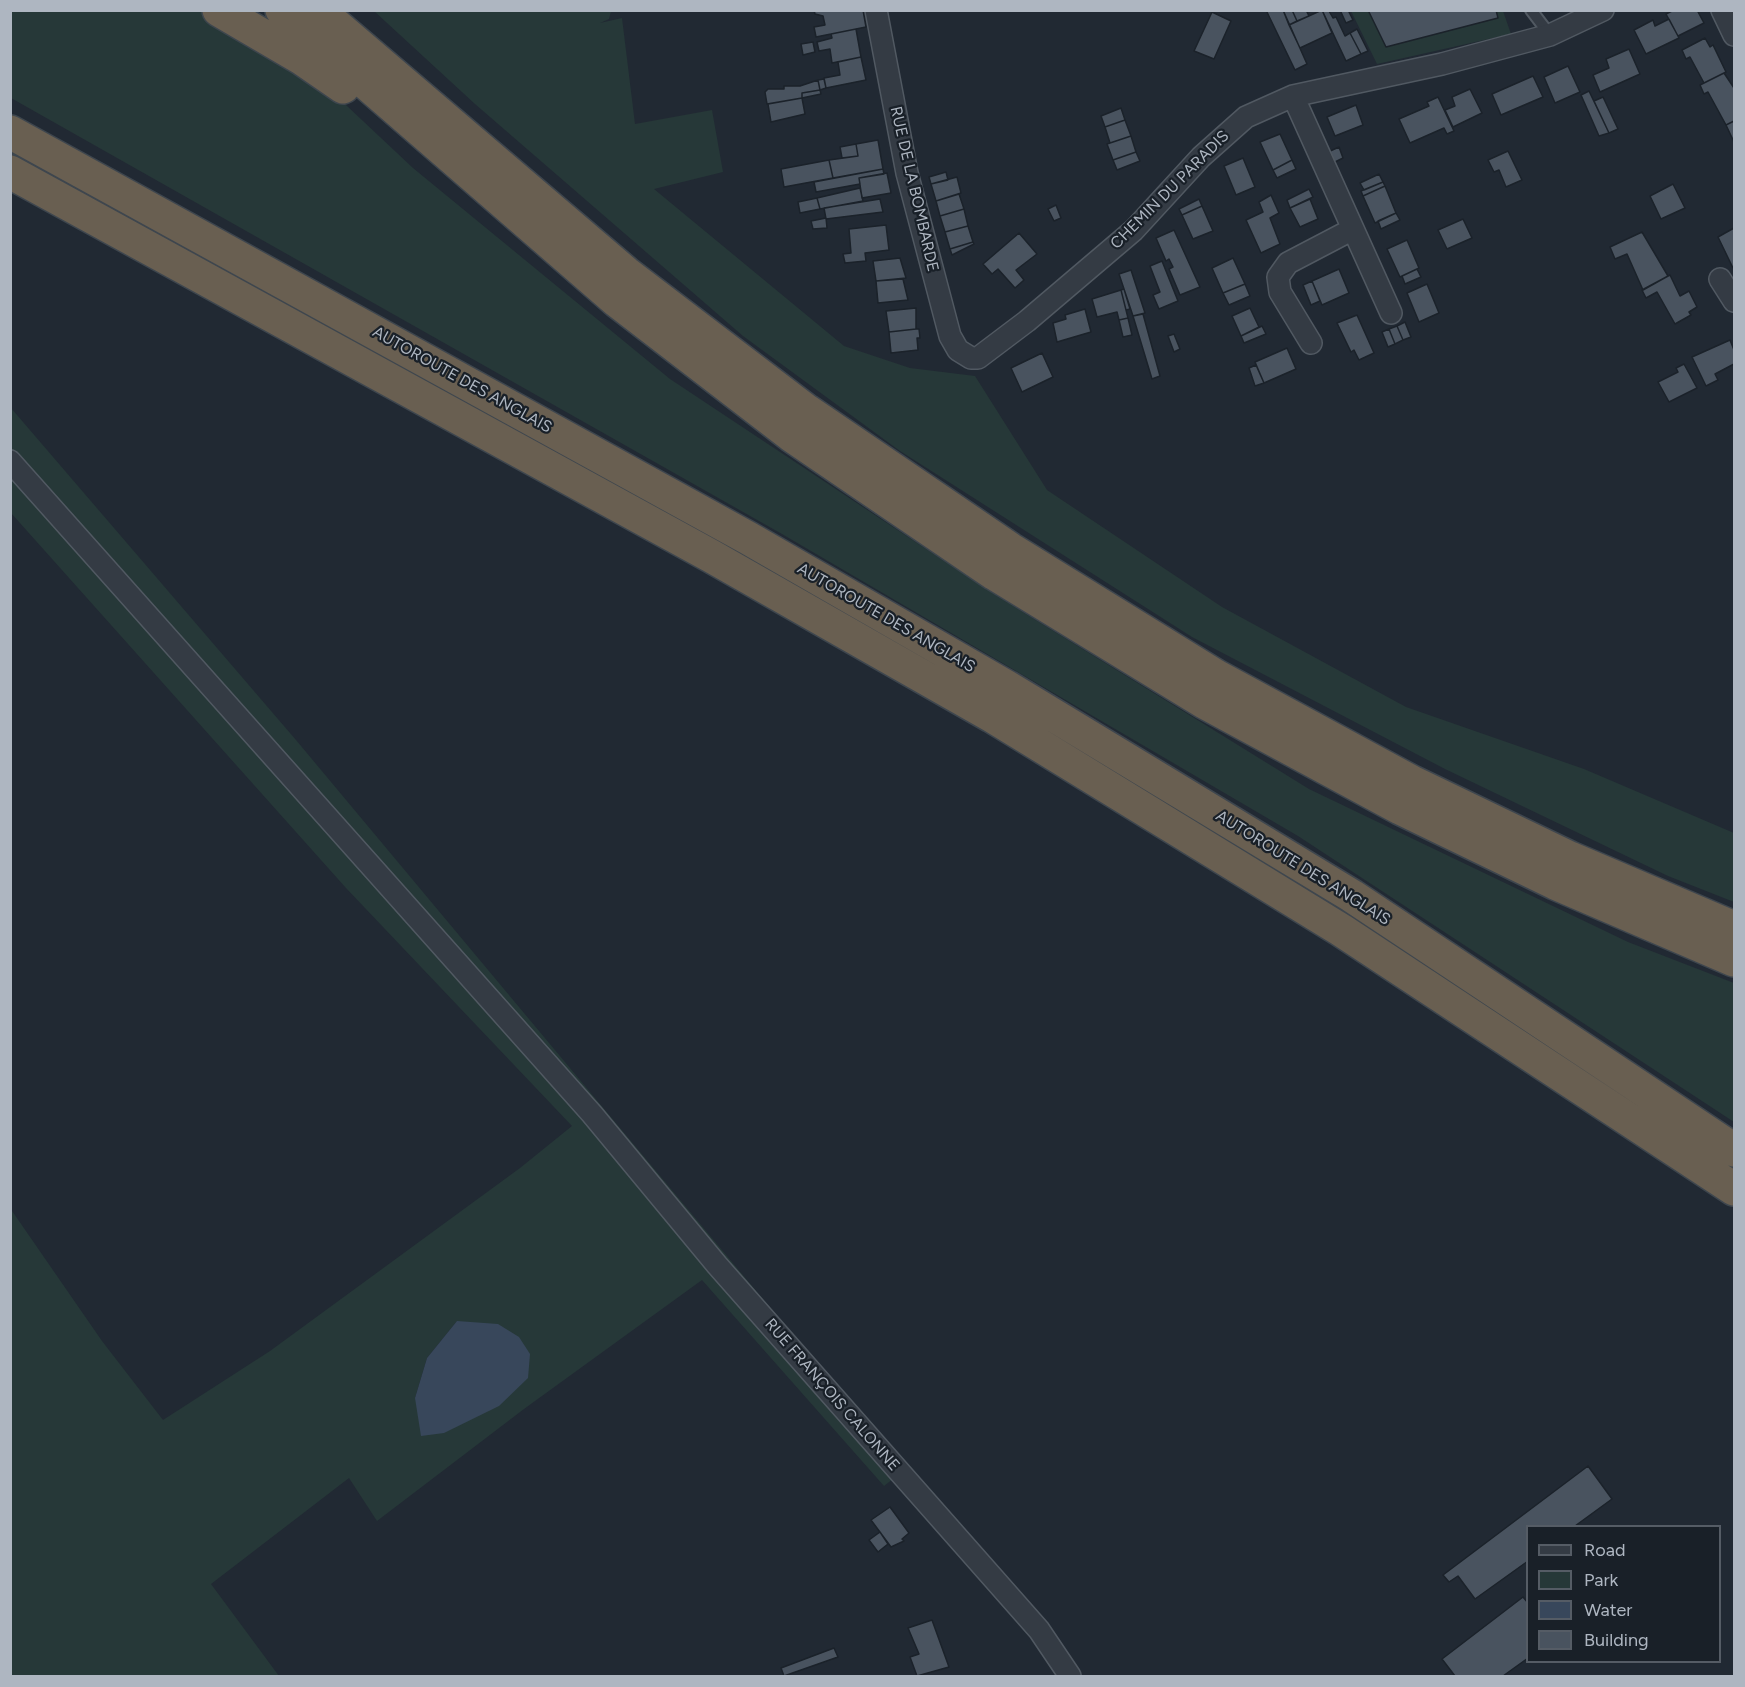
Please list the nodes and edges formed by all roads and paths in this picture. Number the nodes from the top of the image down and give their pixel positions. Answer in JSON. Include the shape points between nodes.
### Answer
{"nodes":[{"id":1,"x":219,"y":10,"type":"edge"},
{"id":2,"x":282,"y":10,"type":"edge"},
{"id":3,"x":318,"y":10,"type":"edge"},
{"id":4,"x":354,"y":10,"type":"edge"},
{"id":5,"x":876,"y":10,"type":"edge"},
{"id":6,"x":1531,"y":10,"type":"edge"},
{"id":7,"x":1603,"y":10,"type":"edge"},
{"id":8,"x":1722,"y":10,"type":"edge"},
{"id":9,"x":1550,"y":35,"type":"junction"},
{"id":10,"x":1734,"y":35,"type":"edge"},
{"id":11,"x":1293,"y":96,"type":"junction"},
{"id":12,"x":432,"y":124,"type":"junction"},
{"id":13,"x":10,"y":132,"type":"edge"},
{"id":14,"x":10,"y":172,"type":"edge"},
{"id":15,"x":1353,"y":229,"type":"junction"},
{"id":16,"x":1720,"y":279,"type":"dead end"},
{"id":17,"x":1734,"y":302,"type":"edge"},
{"id":18,"x":1391,"y":313,"type":"dead end"},
{"id":19,"x":1311,"y":343,"type":"dead end"},
{"id":20,"x":971,"y":358,"type":"joint"},
{"id":21,"x":10,"y":461,"type":"edge"},
{"id":22,"x":1734,"y":928,"type":"edge"},
{"id":23,"x":1734,"y":960,"type":"edge"},
{"id":24,"x":1734,"y":1150,"type":"edge"},
{"id":25,"x":1734,"y":1189,"type":"edge"},
{"id":26,"x":1070,"y":1677,"type":"edge"}],
"edges":[{"from":1,"to":12,"type":"highway","via":[[301,58],[368,104]]},
{"from":2,"to":12,"type":"highway"},
{"from":3,"to":12,"type":"highway"},
{"from":4,"to":12,"type":"highway","via":[[416,76]]},
{"from":5,"to":20,"type":"street","name":"RUE DE LA BOMBARDE","via":[[907,173],[950,336],[958,350]]},
{"from":6,"to":9,"type":"lane"},
{"from":7,"to":9,"type":"street","name":"CHEMIN DU PARADIS"},
{"from":8,"to":10,"type":"street"},
{"from":9,"to":11,"type":"street","name":"CHEMIN DU PARADIS","via":[[1442,64]]},
{"from":11,"to":15,"type":"street"},
{"from":11,"to":20,"type":"street","name":"CHEMIN DU PARADIS","via":[[1246,117],[1223,135],[1134,230],[1027,321],[978,358]]},
{"from":12,"to":22,"type":"highway","via":[[807,411],[1010,549],[1216,676],[1412,782],[1570,858]]},
{"from":12,"to":23,"type":"highway","via":[[617,301],[791,435],[995,574],[1204,702],[1400,808],[1555,883]]},
{"from":13,"to":24,"type":"highway","name":"AUTOROUTE DES ANGLAIS","via":[[748,538],[1007,687],[1352,897]]},
{"from":14,"to":25,"type":"highway","name":"AUTOROUTE DES ANGLAIS","via":[[711,556],[992,716],[1341,930]]},
{"from":15,"to":18,"type":"street"},
{"from":15,"to":19,"type":"street","via":[[1288,263],[1278,277],[1280,292]]},
{"from":16,"to":17,"type":"street"},
{"from":21,"to":26,"type":"street","name":"RUE FRANÇOIS CALONNE","via":[[592,1114],[717,1265],[1039,1630]]}]}
